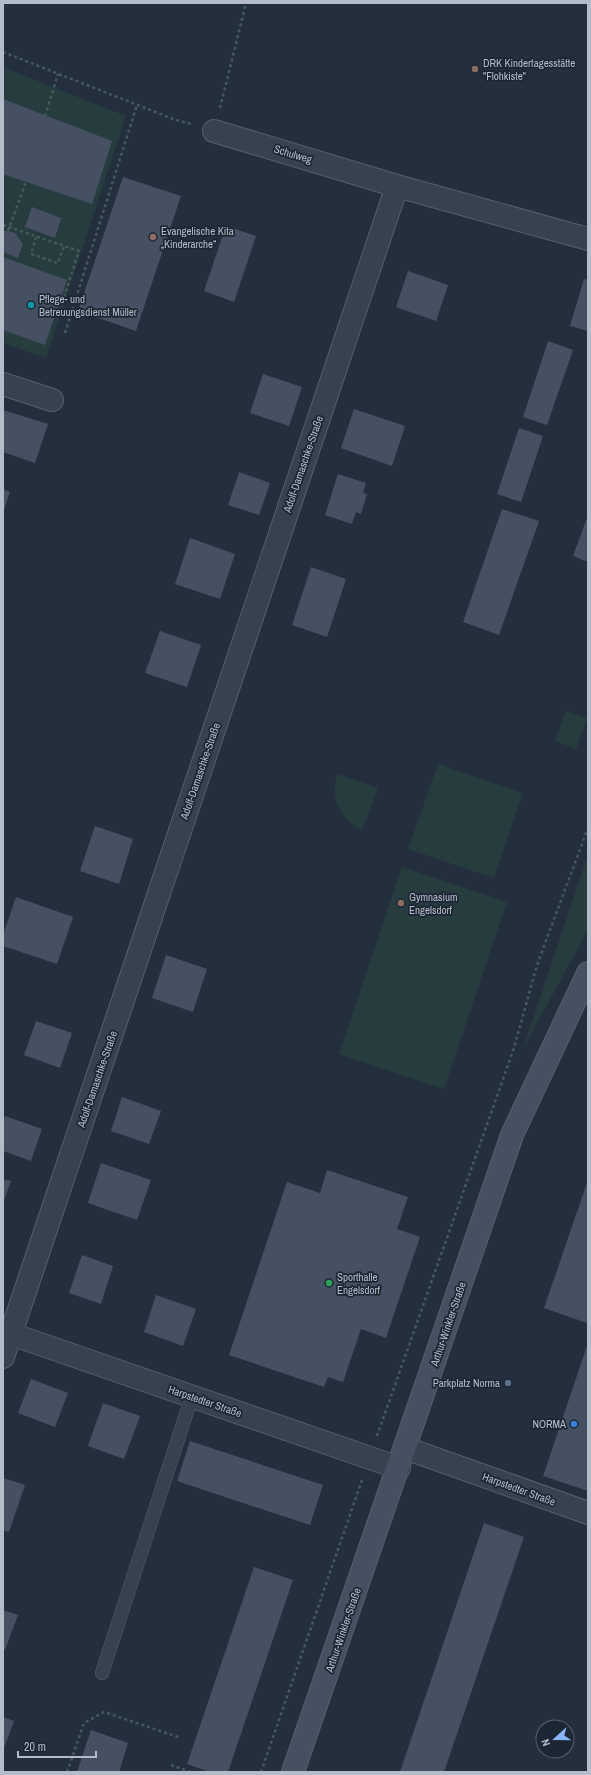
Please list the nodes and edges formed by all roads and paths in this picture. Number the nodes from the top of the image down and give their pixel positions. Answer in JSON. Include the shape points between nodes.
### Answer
{"nodes":[{"id":1,"x":246,"y":3,"type":"edge"},
{"id":2,"x":3,"y":52,"type":"edge"},
{"id":3,"x":58,"y":74,"type":"junction"},
{"id":4,"x":137,"y":105,"type":"junction"},
{"id":5,"x":45,"y":116,"type":"dead end"},
{"id":6,"x":214,"y":130,"type":"junction"},
{"id":7,"x":26,"y":182,"type":"dead end"},
{"id":8,"x":397,"y":186,"type":"junction"},
{"id":9,"x":3,"y":225,"type":"edge"},
{"id":10,"x":9,"y":229,"type":"junction"},
{"id":11,"x":36,"y":236,"type":"junction"},
{"id":12,"x":588,"y":239,"type":"edge"},
{"id":13,"x":64,"y":246,"type":"junction"},
{"id":14,"x":61,"y":306,"type":"dead end"},
{"id":15,"x":65,"y":333,"type":"dead end"},
{"id":16,"x":3,"y":384,"type":"edge"},
{"id":17,"x":52,"y":400,"type":"dead end"},
{"id":18,"x":588,"y":828,"type":"edge"},
{"id":19,"x":588,"y":973,"type":"edge"},
{"id":20,"x":11,"y":1334,"type":"junction"},
{"id":21,"x":3,"y":1357,"type":"edge"},
{"id":22,"x":192,"y":1396,"type":"junction"},
{"id":23,"x":370,"y":1458,"type":"junction"},
{"id":24,"x":402,"y":1458,"type":"junction"},
{"id":25,"x":588,"y":1513,"type":"edge"},
{"id":26,"x":102,"y":1673,"type":"dead end"},
{"id":27,"x":181,"y":1738,"type":"dead end"},
{"id":28,"x":171,"y":1765,"type":"dead end"},
{"id":29,"x":67,"y":1772,"type":"edge"},
{"id":30,"x":190,"y":1772,"type":"edge"},
{"id":31,"x":261,"y":1772,"type":"edge"},
{"id":32,"x":293,"y":1772,"type":"edge"}],
"edges":[{"from":1,"to":6,"type":"path"},
{"from":2,"to":3,"type":"path"},
{"from":3,"to":4,"type":"path"},
{"from":3,"to":5,"type":"path"},
{"from":4,"to":6,"type":"path","via":[[173,119]]},
{"from":4,"to":15,"type":"path"},
{"from":6,"to":8,"type":"street","name":"Schulweg"},
{"from":7,"to":10,"type":"path"},
{"from":8,"to":12,"type":"street","name":"Schulweg"},
{"from":8,"to":20,"type":"street","name":"Adolf-Damaschke-Straße"},
{"from":9,"to":10,"type":"path"},
{"from":10,"to":11,"type":"path"},
{"from":11,"to":13,"type":"path"},
{"from":11,"to":13,"type":"path","via":[[31,254],[58,263]]},
{"from":13,"to":14,"type":"path","via":[[79,251]]},
{"from":16,"to":17,"type":"street"},
{"from":18,"to":23,"type":"path","via":[[537,965],[514,1048]]},
{"from":19,"to":24,"type":"street","name":"Arthur-Winkler-Straße","via":[[512,1135]]},
{"from":20,"to":21,"type":"street","name":"Adolf-Damaschke-Straße"},
{"from":20,"to":22,"type":"street","name":"Harpstedter Straße"},
{"from":22,"to":23,"type":"street","name":"Harpstedter Straße"},
{"from":22,"to":26,"type":"lane"},
{"from":23,"to":24,"type":"street","name":"Harpstedter Straße"},
{"from":23,"to":31,"type":"path"},
{"from":24,"to":25,"type":"street","name":"Harpstedter Straße"},
{"from":24,"to":32,"type":"street","name":"Arthur-Winkler-Straße"},
{"from":27,"to":29,"type":"path","via":[[104,1712],[84,1723]]},
{"from":28,"to":30,"type":"path"}]}
